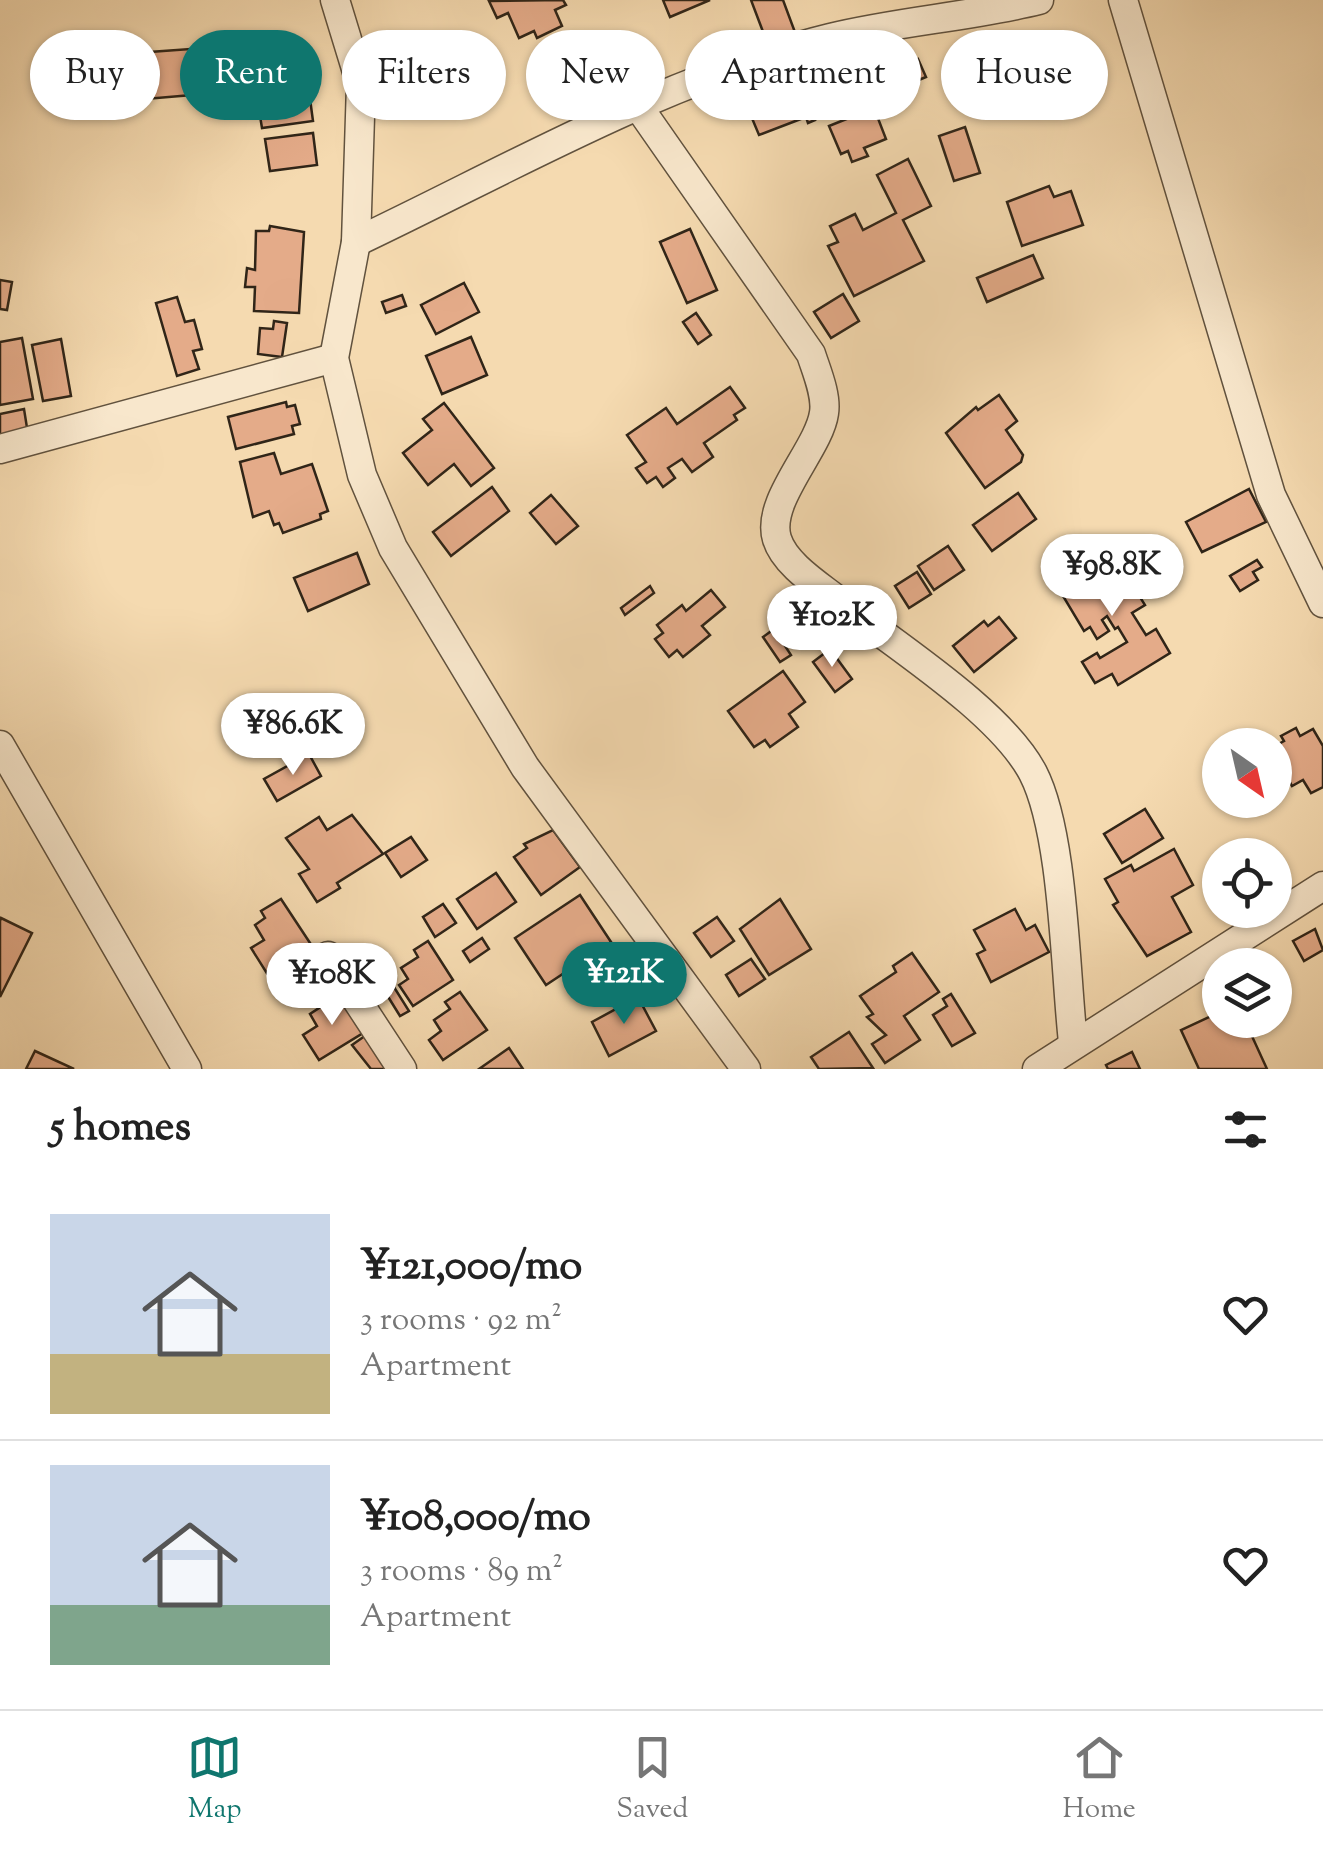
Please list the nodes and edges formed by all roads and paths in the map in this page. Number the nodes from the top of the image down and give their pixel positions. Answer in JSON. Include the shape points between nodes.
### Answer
{"nodes":[{"id":1,"x":335,"y":0,"type":"edge"},
{"id":2,"x":1039,"y":0,"type":"edge"},
{"id":3,"x":1124,"y":0,"type":"edge"},
{"id":4,"x":665,"y":96,"type":"edge"},
{"id":5,"x":609,"y":120,"type":"edge"},
{"id":6,"x":648,"y":120,"type":"edge"},
{"id":7,"x":356,"y":242,"type":"junction"},
{"id":8,"x":334,"y":358,"type":"junction"},
{"id":9,"x":0,"y":449,"type":"edge"},
{"id":10,"x":1323,"y":603,"type":"edge"},
{"id":11,"x":0,"y":746,"type":"edge"},
{"id":12,"x":1323,"y":886,"type":"edge"},
{"id":13,"x":328,"y":956,"type":"dead end"},
{"id":14,"x":1073,"y":1042,"type":"junction"},
{"id":15,"x":187,"y":1069,"type":"edge"},
{"id":16,"x":402,"y":1069,"type":"edge"},
{"id":17,"x":746,"y":1069,"type":"edge"},
{"id":18,"x":1037,"y":1069,"type":"edge"}],
"edges":[{"from":1,"to":7,"type":"street","via":[[361,85]]},
{"from":2,"to":4,"type":"street","via":[[829,38]]},
{"from":3,"to":10,"type":"street","via":[[1271,495]]},
{"from":5,"to":7,"type":"street"},
{"from":6,"to":14,"type":"street","via":[[811,354],[819,378],[824,412],[778,512],[776,538],[819,586],[976,708],[1032,772],[1049,816]]},
{"from":7,"to":8,"type":"street"},
{"from":8,"to":9,"type":"street"},
{"from":8,"to":17,"type":"street","via":[[362,474],[393,548],[525,766]]},
{"from":11,"to":15,"type":"street"},
{"from":12,"to":14,"type":"street"},
{"from":13,"to":16,"type":"street"},
{"from":14,"to":18,"type":"street"}]}
